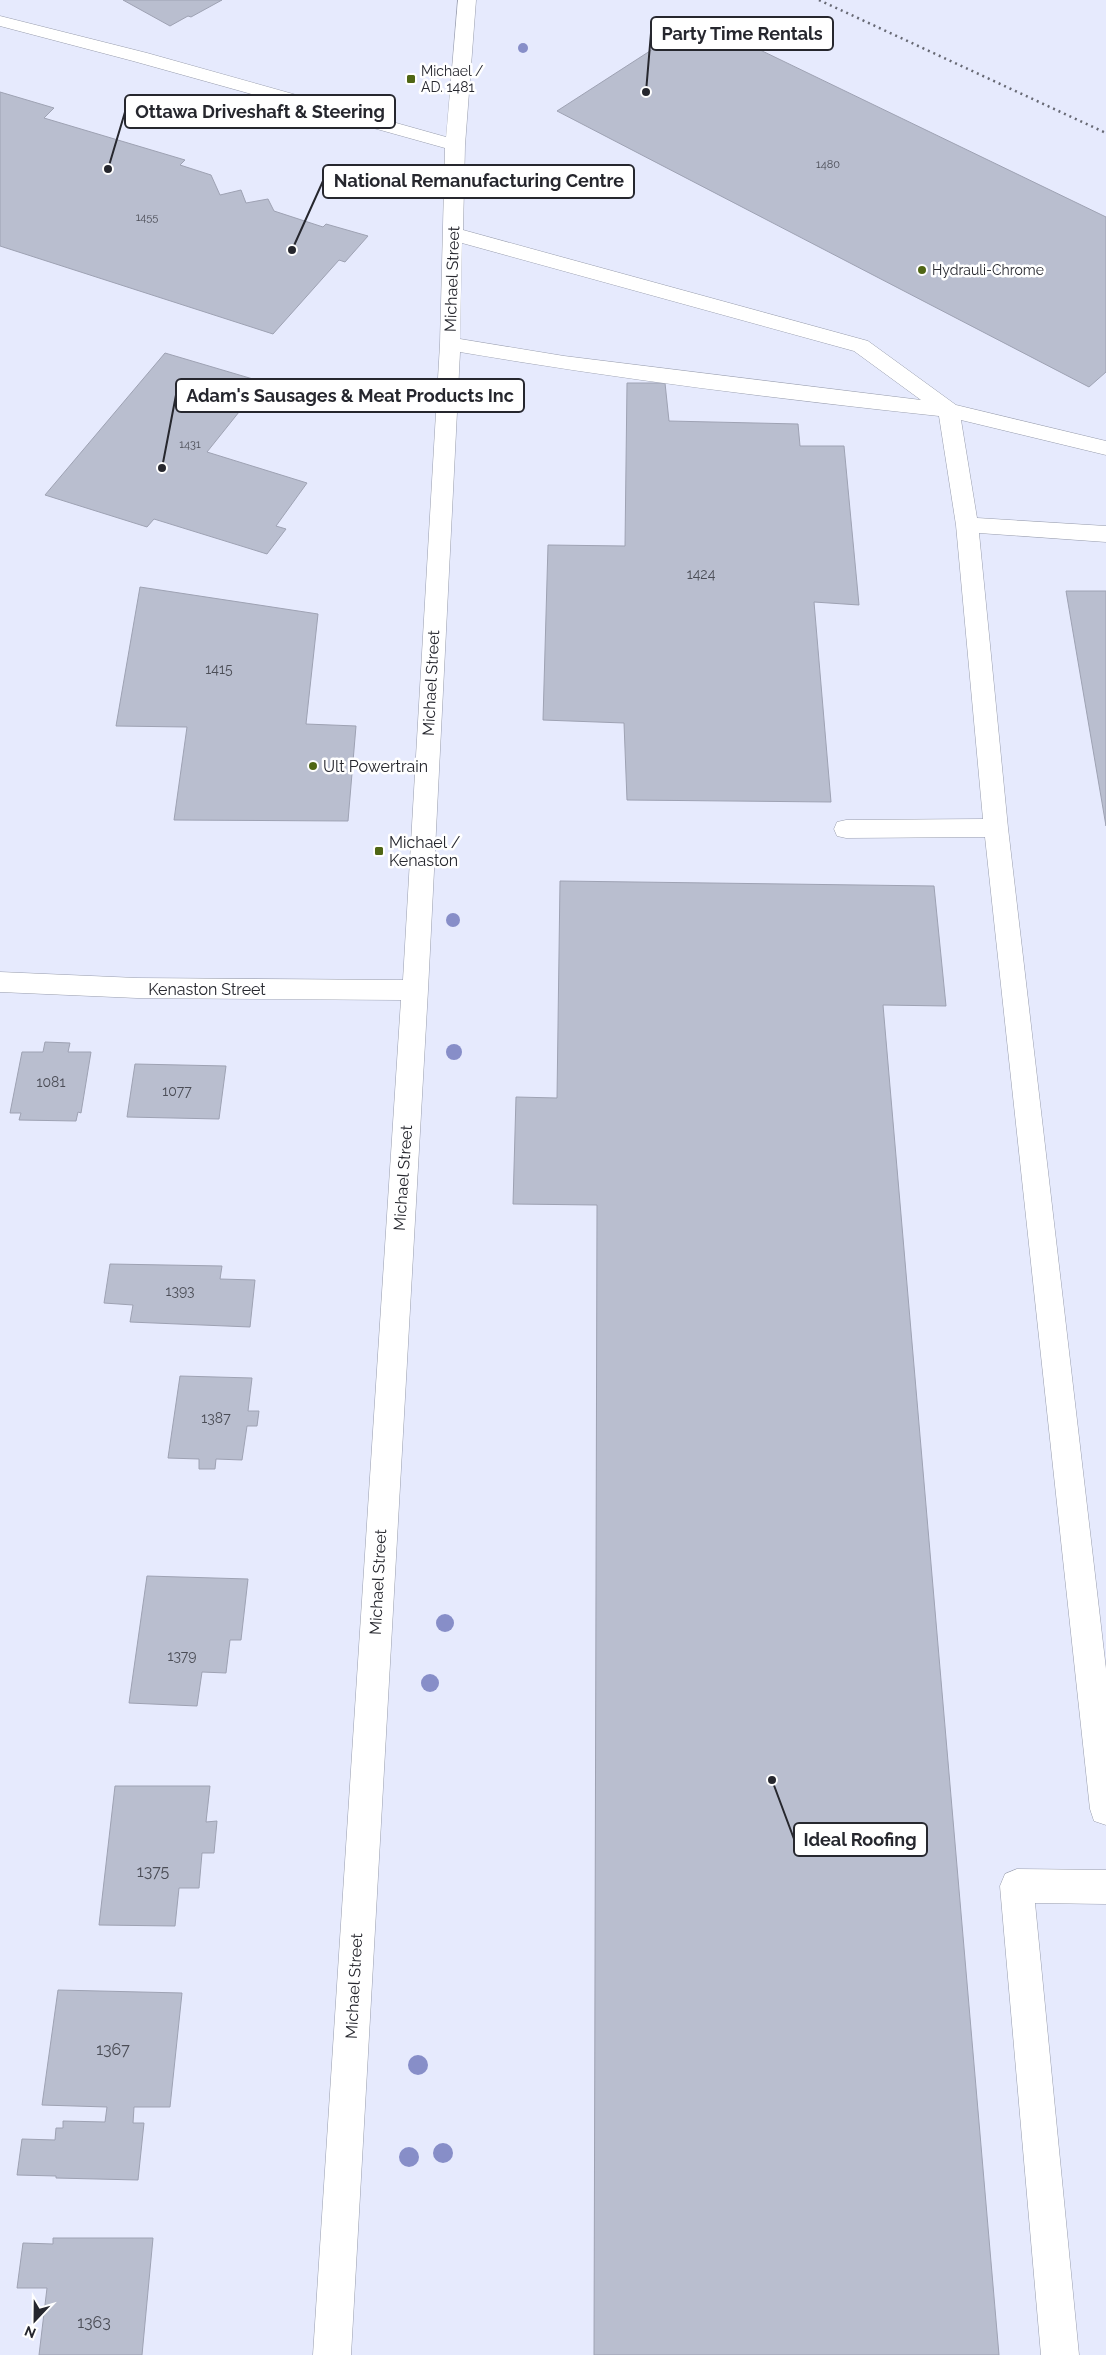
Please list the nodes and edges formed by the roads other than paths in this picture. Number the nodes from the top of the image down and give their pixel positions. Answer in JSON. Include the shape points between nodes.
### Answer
{"nodes":[{"id":1,"x":467,"y":0,"type":"edge"},
{"id":2,"x":0,"y":21,"type":"edge"},
{"id":3,"x":455,"y":145,"type":"junction"},
{"id":4,"x":454,"y":234,"type":"junction"},
{"id":5,"x":450,"y":344,"type":"junction"},
{"id":6,"x":949,"y":410,"type":"junction"},
{"id":7,"x":1106,"y":448,"type":"edge"},
{"id":8,"x":967,"y":525,"type":"junction"},
{"id":9,"x":1106,"y":534,"type":"edge"},
{"id":10,"x":996,"y":828,"type":"junction"},
{"id":11,"x":846,"y":829,"type":"dead end"},
{"id":12,"x":0,"y":982,"type":"edge"},
{"id":13,"x":415,"y":990,"type":"junction"},
{"id":14,"x":1106,"y":1809,"type":"edge"},
{"id":15,"x":1106,"y":1886,"type":"edge"},
{"id":16,"x":332,"y":2355,"type":"edge"},
{"id":17,"x":1060,"y":2355,"type":"edge"}],
"edges":[{"from":1,"to":3,"type":"street","name":"Michael Street"},
{"from":2,"to":3,"type":"street"},
{"from":3,"to":4,"type":"street","name":"Michael Street"},
{"from":4,"to":5,"type":"street","name":"Michael Street"},
{"from":4,"to":6,"type":"street","via":[[861,346]]},
{"from":5,"to":6,"type":"street","via":[[564,363]]},
{"from":5,"to":13,"type":"street","name":"Michael Street"},
{"from":6,"to":7,"type":"street"},
{"from":6,"to":8,"type":"street"},
{"from":8,"to":9,"type":"street"},
{"from":8,"to":10,"type":"street"},
{"from":10,"to":11,"type":"street"},
{"from":10,"to":14,"type":"street"},
{"from":12,"to":13,"type":"street","name":"Kenaston Street","via":[[137,988]]},
{"from":13,"to":16,"type":"street","name":"Michael Street"},
{"from":15,"to":17,"type":"street","via":[[1017,1886]]}]}
